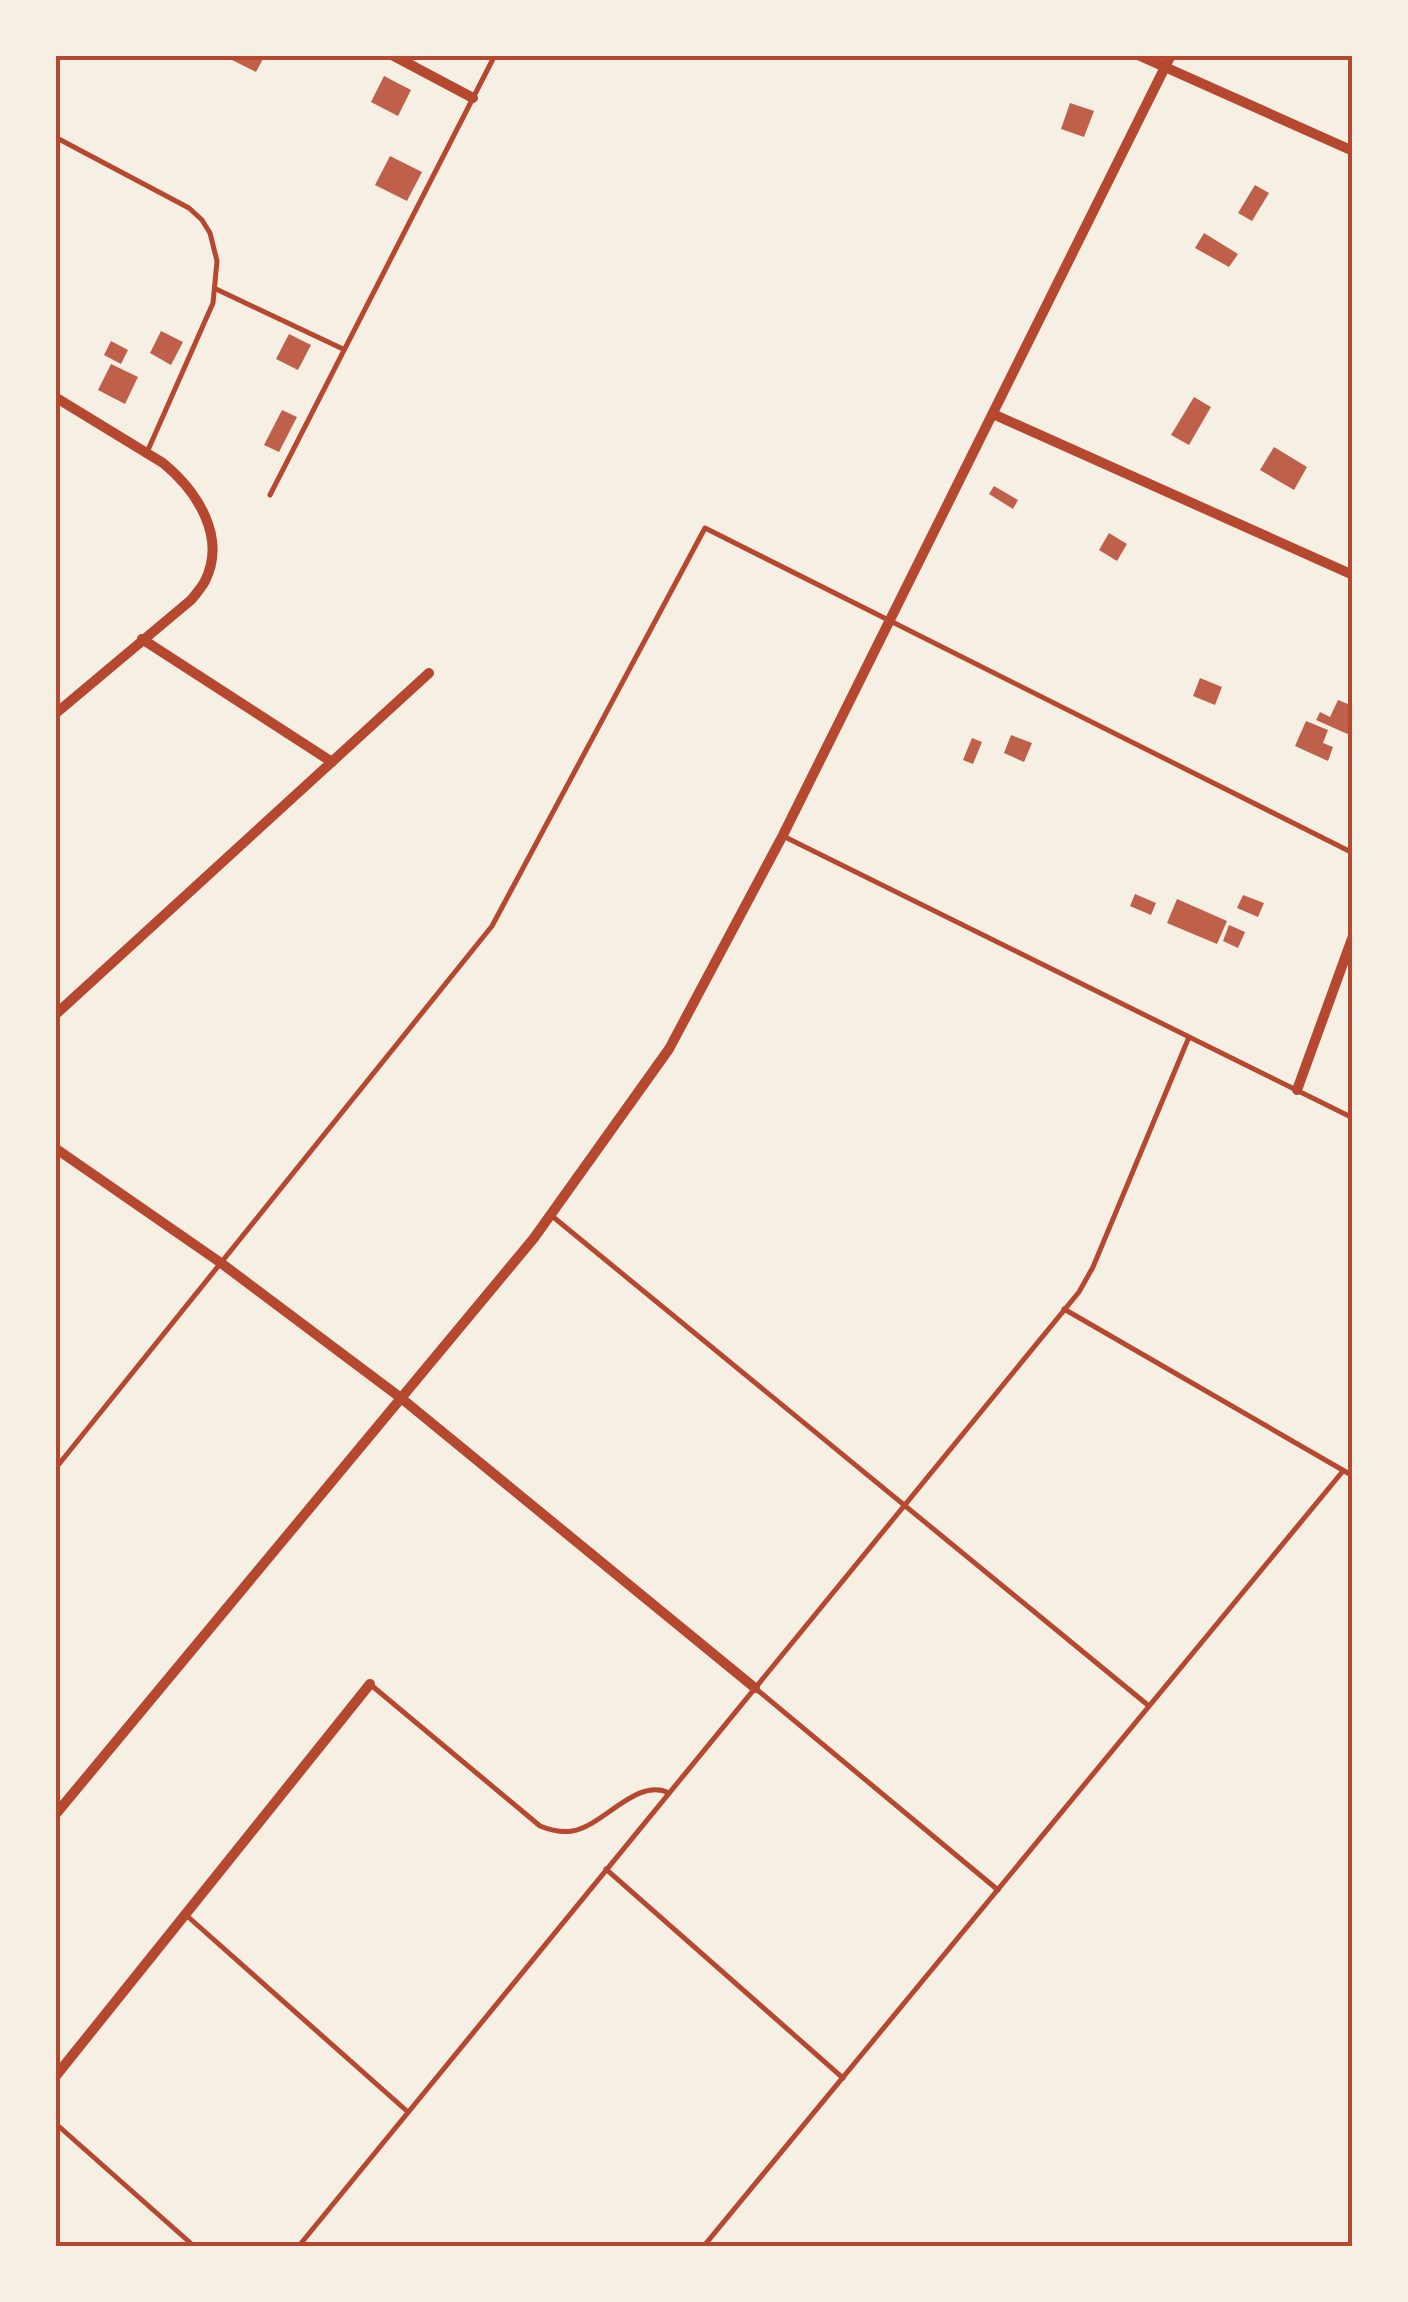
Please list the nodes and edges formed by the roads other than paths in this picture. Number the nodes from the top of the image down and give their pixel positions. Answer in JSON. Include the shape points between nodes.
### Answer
{"nodes":[{"id":1,"x":392,"y":55,"type":"edge"},
{"id":2,"x":495,"y":55,"type":"edge"},
{"id":3,"x":1138,"y":55,"type":"edge"},
{"id":4,"x":1170,"y":55,"type":"edge"},
{"id":5,"x":1166,"y":69,"type":"junction"},
{"id":6,"x":474,"y":98,"type":"junction"},
{"id":7,"x":55,"y":137,"type":"edge"},
{"id":8,"x":1353,"y":151,"type":"edge"},
{"id":9,"x":216,"y":289,"type":"junction"},
{"id":10,"x":344,"y":349,"type":"junction"},
{"id":11,"x":55,"y":397,"type":"edge"},
{"id":12,"x":994,"y":414,"type":"junction"},
{"id":13,"x":146,"y":453,"type":"junction"},
{"id":14,"x":270,"y":494,"type":"dead end"},
{"id":15,"x":1353,"y":575,"type":"edge"},
{"id":16,"x":888,"y":620,"type":"junction"},
{"id":17,"x":142,"y":638,"type":"junction"},
{"id":18,"x":429,"y":672,"type":"dead end"},
{"id":19,"x":55,"y":714,"type":"edge"},
{"id":20,"x":332,"y":762,"type":"junction"},
{"id":21,"x":783,"y":835,"type":"junction"},
{"id":22,"x":1353,"y":852,"type":"edge"},
{"id":23,"x":1353,"y":936,"type":"edge"},
{"id":24,"x":55,"y":1015,"type":"edge"},
{"id":25,"x":1189,"y":1037,"type":"junction"},
{"id":26,"x":1297,"y":1090,"type":"junction"},
{"id":27,"x":1353,"y":1118,"type":"edge"},
{"id":28,"x":55,"y":1148,"type":"edge"},
{"id":29,"x":552,"y":1216,"type":"junction"},
{"id":30,"x":221,"y":1263,"type":"junction"},
{"id":31,"x":1064,"y":1309,"type":"junction"},
{"id":32,"x":401,"y":1398,"type":"junction"},
{"id":33,"x":55,"y":1469,"type":"edge"},
{"id":34,"x":1342,"y":1471,"type":"junction"},
{"id":35,"x":1353,"y":1476,"type":"edge"},
{"id":36,"x":904,"y":1505,"type":"junction"},
{"id":37,"x":370,"y":1684,"type":"joint"},
{"id":38,"x":755,"y":1688,"type":"junction"},
{"id":39,"x":1149,"y":1706,"type":"junction"},
{"id":40,"x":669,"y":1793,"type":"junction"},
{"id":41,"x":55,"y":1814,"type":"edge"},
{"id":42,"x":606,"y":1869,"type":"junction"},
{"id":43,"x":998,"y":1890,"type":"junction"},
{"id":44,"x":186,"y":1914,"type":"junction"},
{"id":45,"x":55,"y":2077,"type":"edge"},
{"id":46,"x":843,"y":2078,"type":"junction"},
{"id":47,"x":408,"y":2112,"type":"junction"},
{"id":48,"x":55,"y":2123,"type":"edge"},
{"id":49,"x":304,"y":2239,"type":"junction"},
{"id":50,"x":195,"y":2247,"type":"edge"},
{"id":51,"x":298,"y":2247,"type":"edge"},
{"id":52,"x":313,"y":2247,"type":"edge"},
{"id":53,"x":703,"y":2247,"type":"edge"}],
"edges":[{"from":1,"to":6,"type":"street"},
{"from":2,"to":6,"type":"lane"},
{"from":3,"to":5,"type":"street"},
{"from":4,"to":5,"type":"street"},
{"from":5,"to":8,"type":"street"},
{"from":5,"to":12,"type":"street"},
{"from":6,"to":10,"type":"lane"},
{"from":7,"to":9,"type":"lane","via":[[202,220],[217,262]]},
{"from":9,"to":10,"type":"lane"},
{"from":9,"to":13,"type":"lane"},
{"from":10,"to":14,"type":"lane"},
{"from":11,"to":13,"type":"street"},
{"from":12,"to":15,"type":"street"},
{"from":12,"to":16,"type":"street"},
{"from":13,"to":17,"type":"street","via":[[176,474],[210,525],[213,542],[205,582]]},
{"from":16,"to":21,"type":"street"},
{"from":16,"to":22,"type":"lane"},
{"from":16,"to":30,"type":"lane","via":[[705,528],[492,926]]},
{"from":17,"to":19,"type":"street"},
{"from":17,"to":20,"type":"street"},
{"from":18,"to":20,"type":"street"},
{"from":20,"to":24,"type":"street"},
{"from":21,"to":25,"type":"lane"},
{"from":21,"to":29,"type":"street","via":[[669,1049]]},
{"from":23,"to":26,"type":"street"},
{"from":25,"to":26,"type":"lane"},
{"from":25,"to":31,"type":"lane","via":[[1093,1267]]},
{"from":26,"to":27,"type":"lane"},
{"from":28,"to":30,"type":"street"},
{"from":29,"to":32,"type":"street"},
{"from":29,"to":36,"type":"lane"},
{"from":30,"to":32,"type":"street"},
{"from":30,"to":33,"type":"lane"},
{"from":31,"to":34,"type":"lane"},
{"from":31,"to":36,"type":"lane"},
{"from":32,"to":38,"type":"street"},
{"from":32,"to":41,"type":"street"},
{"from":34,"to":35,"type":"lane"},
{"from":34,"to":39,"type":"lane"},
{"from":36,"to":38,"type":"lane"},
{"from":36,"to":39,"type":"lane"},
{"from":37,"to":40,"type":"lane","via":[[552,1831],[585,1828],[643,1792]]},
{"from":37,"to":44,"type":"street"},
{"from":38,"to":40,"type":"lane"},
{"from":38,"to":43,"type":"lane"},
{"from":39,"to":43,"type":"lane"},
{"from":40,"to":42,"type":"lane"},
{"from":42,"to":46,"type":"lane"},
{"from":42,"to":47,"type":"lane"},
{"from":43,"to":46,"type":"lane"},
{"from":44,"to":45,"type":"street"},
{"from":44,"to":47,"type":"lane"},
{"from":46,"to":53,"type":"lane"},
{"from":47,"to":49,"type":"lane"},
{"from":48,"to":50,"type":"lane"},
{"from":49,"to":51,"type":"lane"},
{"from":49,"to":52,"type":"lane"}]}
